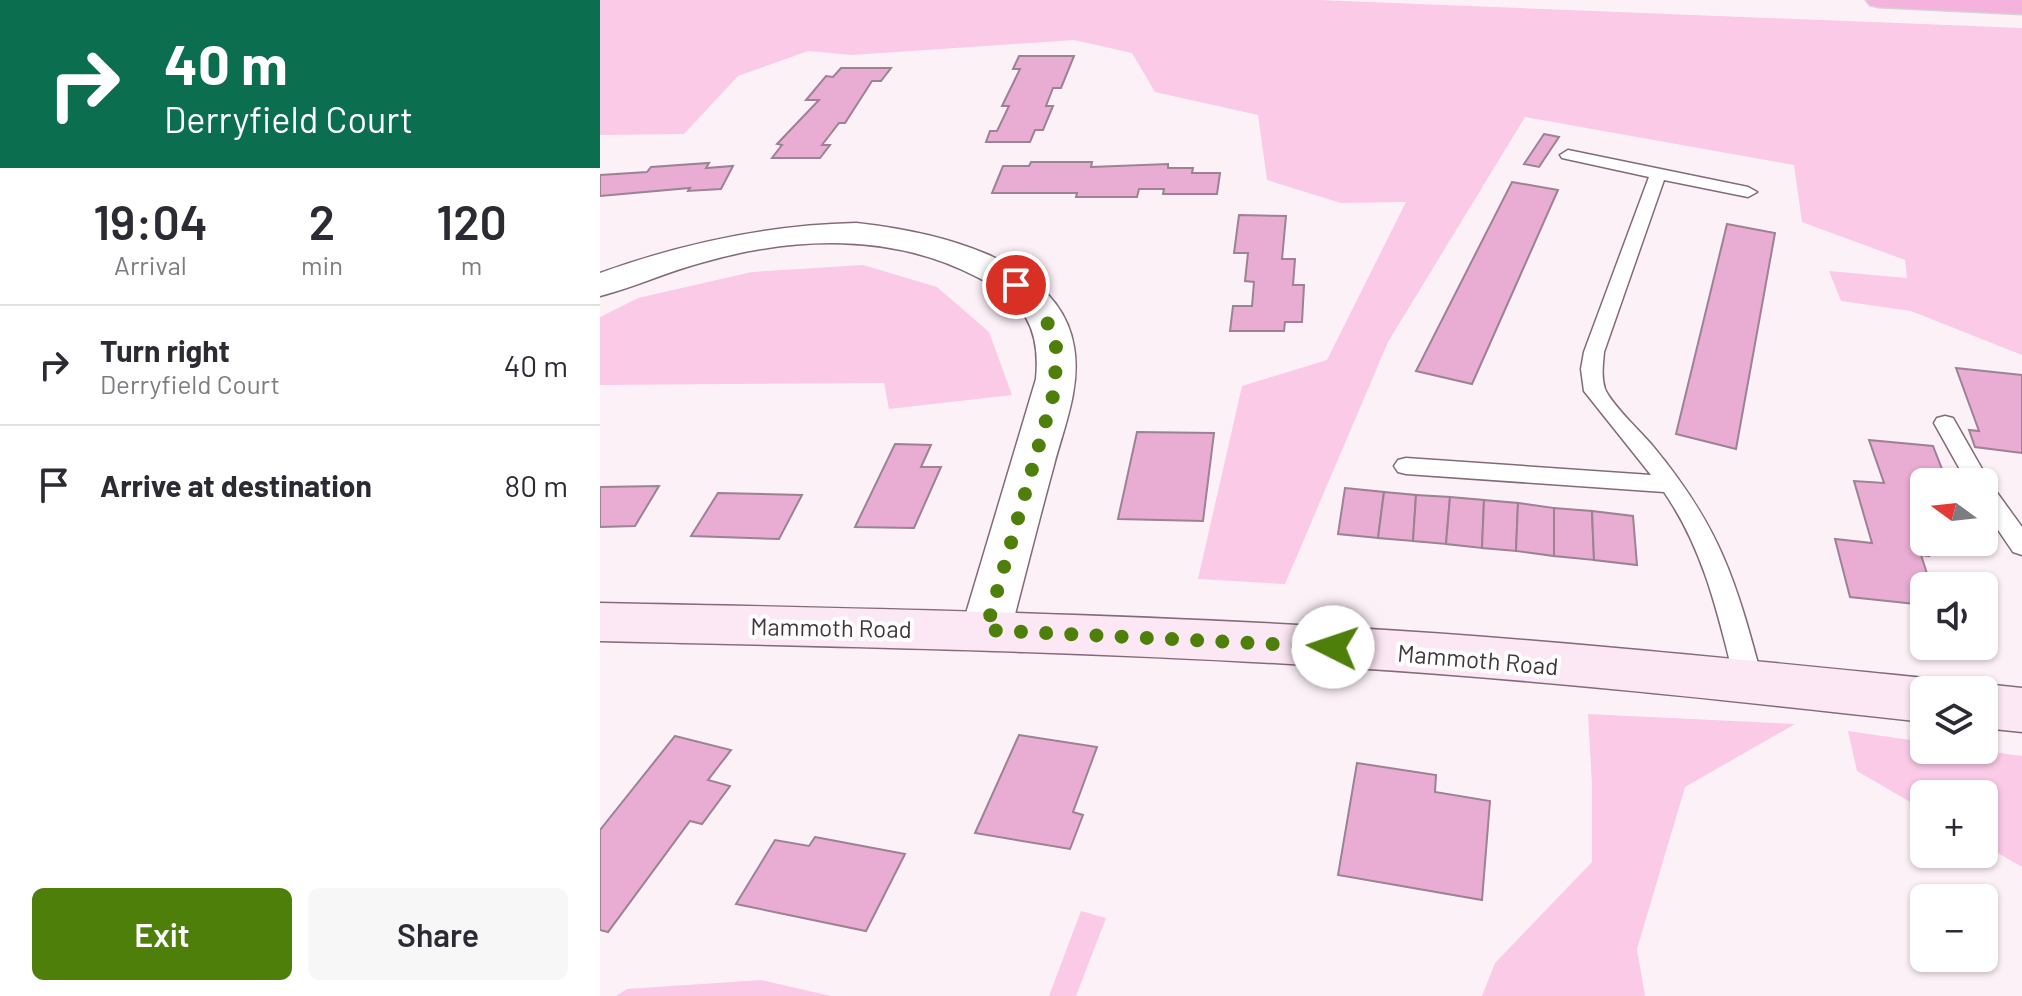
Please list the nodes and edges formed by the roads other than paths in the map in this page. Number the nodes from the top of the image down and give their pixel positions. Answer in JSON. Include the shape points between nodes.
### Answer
{"nodes":[{"id":1,"x":1878,"y":0,"type":"edge"},
{"id":2,"x":2022,"y":7,"type":"edge"},
{"id":3,"x":1568,"y":155,"type":"dead end"},
{"id":4,"x":1658,"y":174,"type":"junction"},
{"id":5,"x":1748,"y":192,"type":"dead end"},
{"id":6,"x":600,"y":285,"type":"edge"},
{"id":7,"x":1945,"y":423,"type":"dead end"},
{"id":8,"x":1406,"y":466,"type":"dead end"},
{"id":9,"x":1971,"y":468,"type":"edge"},
{"id":10,"x":1667,"y":484,"type":"junction"},
{"id":11,"x":1998,"y":511,"type":"edge"},
{"id":12,"x":2022,"y":546,"type":"edge"},
{"id":13,"x":600,"y":622,"type":"edge"},
{"id":14,"x":986,"y":630,"type":"junction"},
{"id":15,"x":1749,"y":682,"type":"junction"},
{"id":16,"x":1910,"y":699,"type":"edge"},
{"id":17,"x":1998,"y":707,"type":"edge"},
{"id":18,"x":2022,"y":710,"type":"edge"}],
"edges":[{"from":1,"to":2,"type":"highway"},
{"from":3,"to":4,"type":"lane"},
{"from":4,"to":5,"type":"lane"},
{"from":4,"to":10,"type":"lane","via":[[1592,369],[1595,391]]},
{"from":6,"to":14,"type":"street","via":[[731,245],[849,234],[932,245],[1016,285],[1035,302],[1056,345],[1055,389]]},
{"from":7,"to":9,"type":"lane"},
{"from":8,"to":10,"type":"lane"},
{"from":10,"to":15,"type":"lane","via":[[1708,545]]},
{"from":11,"to":12,"type":"lane"},
{"from":13,"to":14,"type":"main road","name":"Mammoth Road"},
{"from":14,"to":15,"type":"main road","name":"Mammoth Road","via":[[1276,643]]},
{"from":15,"to":16,"type":"main road","name":"Mammoth Road"},
{"from":17,"to":18,"type":"main road"}]}
